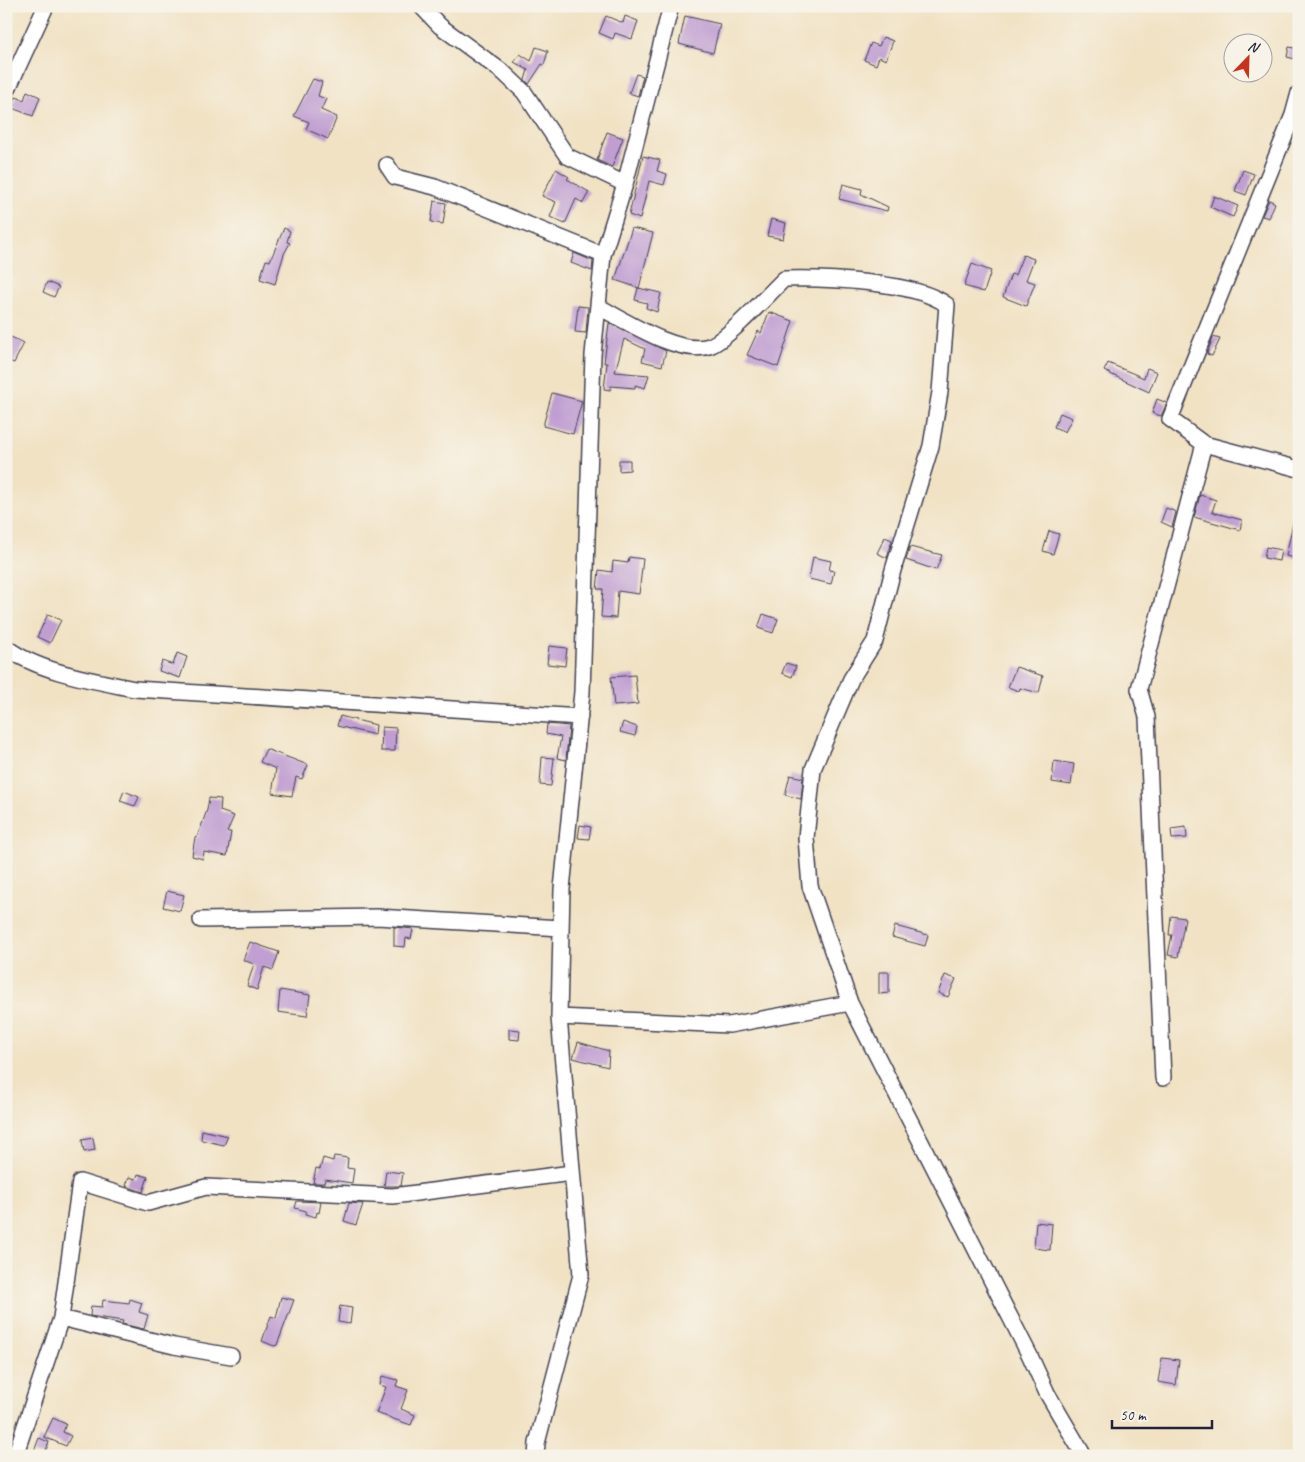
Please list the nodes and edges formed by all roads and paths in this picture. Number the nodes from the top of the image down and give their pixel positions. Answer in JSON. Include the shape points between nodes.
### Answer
{"nodes":[{"id":1,"x":46,"y":6,"type":"edge"},
{"id":2,"x":421,"y":6,"type":"edge"},
{"id":3,"x":671,"y":6,"type":"edge"},
{"id":4,"x":6,"y":93,"type":"edge"},
{"id":5,"x":1299,"y":93,"type":"edge"},
{"id":6,"x":387,"y":165,"type":"dead end"},
{"id":7,"x":626,"y":184,"type":"junction"},
{"id":8,"x":603,"y":256,"type":"junction"},
{"id":9,"x":599,"y":307,"type":"junction"},
{"id":10,"x":1204,"y":444,"type":"junction"},
{"id":11,"x":1299,"y":469,"type":"edge"},
{"id":12,"x":6,"y":647,"type":"edge"},
{"id":13,"x":580,"y":717,"type":"junction"},
{"id":14,"x":201,"y":920,"type":"dead end"},
{"id":15,"x":561,"y":928,"type":"junction"},
{"id":16,"x":850,"y":1003,"type":"junction"},
{"id":17,"x":559,"y":1017,"type":"junction"},
{"id":18,"x":1163,"y":1078,"type":"dead end"},
{"id":19,"x":572,"y":1173,"type":"junction"},
{"id":20,"x":60,"y":1318,"type":"junction"},
{"id":21,"x":230,"y":1356,"type":"dead end"},
{"id":22,"x":15,"y":1456,"type":"edge"},
{"id":23,"x":536,"y":1456,"type":"edge"},
{"id":24,"x":1084,"y":1456,"type":"edge"}],
"edges":[{"from":1,"to":4,"type":"street"},
{"from":2,"to":7,"type":"street","via":[[440,26],[504,73],[524,92],[567,156]]},
{"from":3,"to":7,"type":"street"},
{"from":5,"to":10,"type":"street","via":[[1170,419]]},
{"from":6,"to":8,"type":"street","via":[[395,177],[435,187]]},
{"from":7,"to":8,"type":"street"},
{"from":8,"to":9,"type":"street"},
{"from":9,"to":13,"type":"street","via":[[592,355]]},
{"from":9,"to":16,"type":"street","via":[[676,346],[710,346],[733,329],[784,279],[811,278],[893,286],[938,298],[947,305],[940,392],[931,446],[875,641],[851,678],[813,769],[806,838],[810,886]]},
{"from":10,"to":11,"type":"street"},
{"from":10,"to":18,"type":"street","via":[[1139,689],[1147,717]]},
{"from":12,"to":13,"type":"street","via":[[17,656],[75,677],[135,690]]},
{"from":13,"to":15,"type":"street","via":[[562,888]]},
{"from":14,"to":15,"type":"street","via":[[377,917]]},
{"from":15,"to":17,"type":"street"},
{"from":16,"to":17,"type":"street","via":[[729,1025]]},
{"from":16,"to":24,"type":"street","via":[[1047,1393]]},
{"from":17,"to":19,"type":"street"},
{"from":19,"to":20,"type":"street","via":[[393,1196],[206,1187],[148,1203],[80,1182]]},
{"from":19,"to":23,"type":"street","via":[[580,1275]]},
{"from":20,"to":21,"type":"street"},
{"from":20,"to":22,"type":"street"}]}
